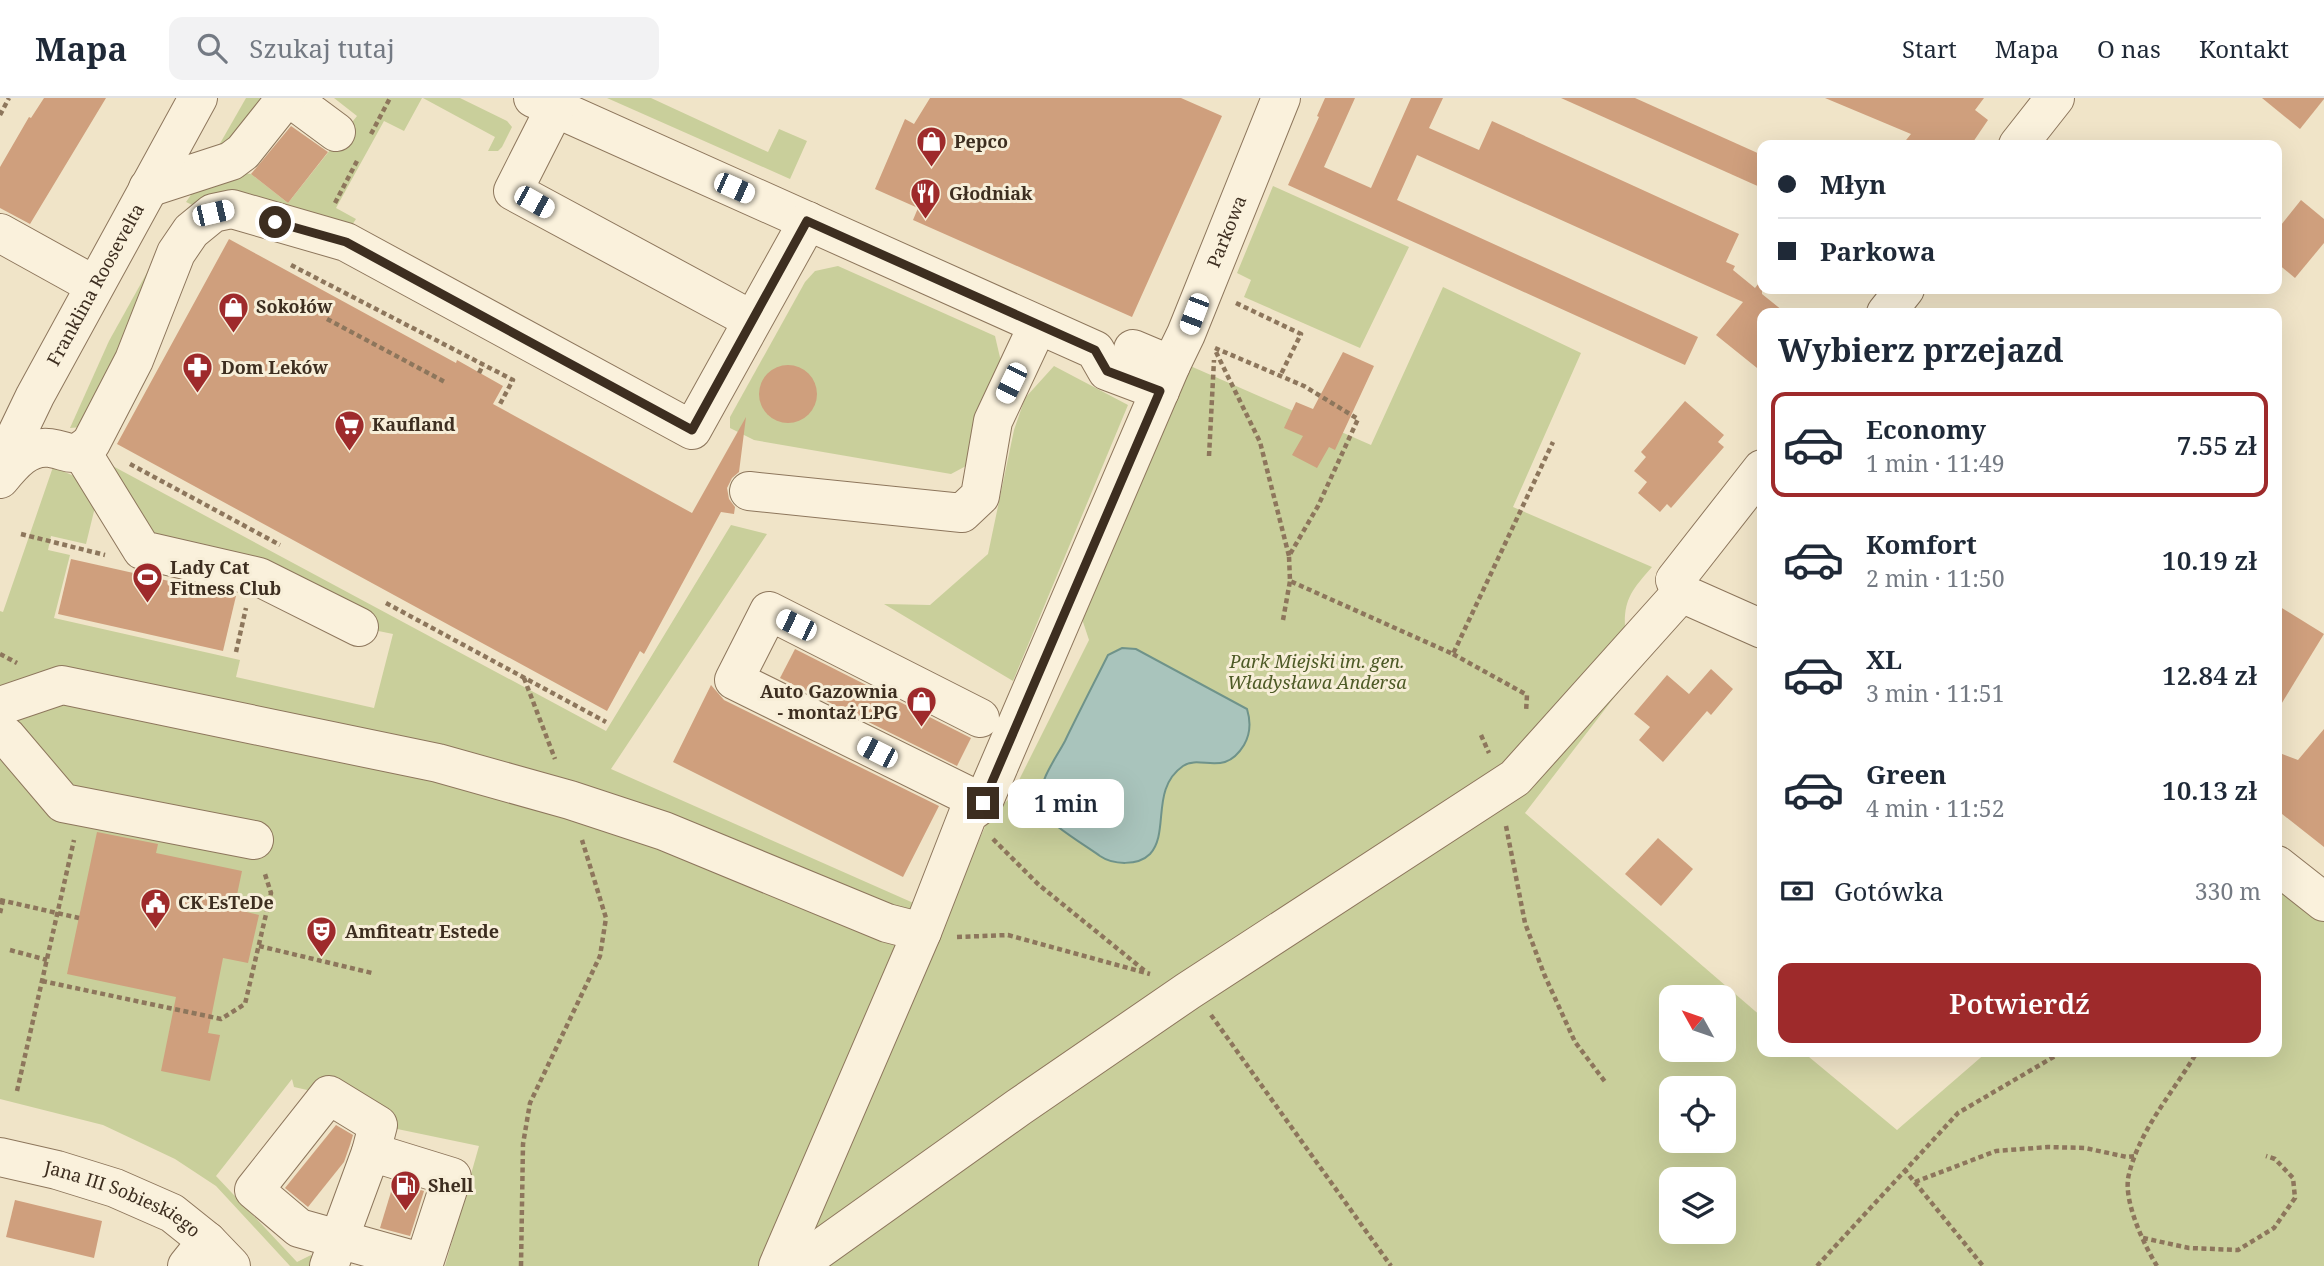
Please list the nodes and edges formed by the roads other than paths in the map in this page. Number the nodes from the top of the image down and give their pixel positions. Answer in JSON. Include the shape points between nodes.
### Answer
{"nodes":[{"id":1,"x":198,"y":98,"type":"edge"},
{"id":2,"x":288,"y":98,"type":"edge"},
{"id":3,"x":1281,"y":98,"type":"edge"},
{"id":4,"x":2055,"y":98,"type":"edge"},
{"id":5,"x":544,"y":103,"type":"edge"},
{"id":6,"x":2022,"y":140,"type":"edge"},
{"id":7,"x":355,"y":141,"type":"road end"},
{"id":8,"x":148,"y":188,"type":"junction"},
{"id":9,"x":807,"y":221,"type":"junction"},
{"id":10,"x":0,"y":233,"type":"edge"},
{"id":11,"x":94,"y":285,"type":"junction"},
{"id":12,"x":1901,"y":294,"type":"edge"},
{"id":13,"x":1889,"y":308,"type":"edge"},
{"id":14,"x":752,"y":320,"type":"junction"},
{"id":15,"x":1038,"y":324,"type":"junction"},
{"id":16,"x":1133,"y":349,"type":"dead end"},
{"id":17,"x":1183,"y":359,"type":"junction"},
{"id":18,"x":35,"y":396,"type":"junction"},
{"id":19,"x":65,"y":449,"type":"junction"},
{"id":20,"x":0,"y":477,"type":"edge"},
{"id":21,"x":1757,"y":477,"type":"edge"},
{"id":22,"x":749,"y":491,"type":"dead end"},
{"id":23,"x":1678,"y":586,"type":"junction"},
{"id":24,"x":1757,"y":626,"type":"edge"},
{"id":25,"x":359,"y":627,"type":"dead end"},
{"id":26,"x":0,"y":706,"type":"edge"},
{"id":27,"x":980,"y":718,"type":"dead end"},
{"id":28,"x":0,"y":734,"type":"edge"},
{"id":29,"x":976,"y":808,"type":"junction"},
{"id":30,"x":254,"y":840,"type":"road end"},
{"id":31,"x":2282,"y":869,"type":"edge"},
{"id":32,"x":2324,"y":902,"type":"edge"},
{"id":33,"x":922,"y":932,"type":"junction"},
{"id":34,"x":371,"y":1152,"type":"junction"},
{"id":35,"x":0,"y":1157,"type":"edge"},
{"id":36,"x":334,"y":1252,"type":"edge"},
{"id":37,"x":208,"y":1258,"type":"edge"},
{"id":38,"x":378,"y":1258,"type":"edge"},
{"id":39,"x":424,"y":1264,"type":"edge"},
{"id":40,"x":778,"y":1266,"type":"edge"},
{"id":41,"x":796,"y":1266,"type":"edge"}],
"edges":[{"from":1,"to":8,"type":"street","name":"Franklina Roosevelta"},
{"from":2,"to":7,"type":"street"},
{"from":2,"to":8,"type":"street","via":[[231,161]]},
{"from":3,"to":17,"type":"street","name":"Parkowa","via":[[1204,287]]},
{"from":4,"to":6,"type":"street"},
{"from":5,"to":9,"type":"street"},
{"from":5,"to":14,"type":"street","via":[[513,191]]},
{"from":8,"to":11,"type":"street","name":"Franklina Roosevelta"},
{"from":9,"to":14,"type":"street"},
{"from":9,"to":15,"type":"street"},
{"from":10,"to":11,"type":"street"},
{"from":11,"to":18,"type":"street","name":"Franklina Roosevelta"},
{"from":12,"to":13,"type":"street"},
{"from":14,"to":19,"type":"street","via":[[692,430],[346,242],[232,209],[213,213],[191,231],[166,274],[134,360],[91,443]]},
{"from":15,"to":17,"type":"street","via":[[1095,350],[1107,371]]},
{"from":15,"to":22,"type":"street","via":[[993,421],[980,496],[962,513]]},
{"from":16,"to":17,"type":"street"},
{"from":17,"to":29,"type":"street","name":"Parkowa"},
{"from":18,"to":19,"type":"street","via":[[35,428]]},
{"from":18,"to":20,"type":"street","name":"Franklina Roosevelta"},
{"from":19,"to":20,"type":"street","via":[[30,451]]},
{"from":19,"to":25,"type":"street","via":[[142,550],[259,577]]},
{"from":21,"to":23,"type":"street"},
{"from":23,"to":24,"type":"street"},
{"from":23,"to":41,"type":"street","via":[[1515,778],[1188,991]]},
{"from":26,"to":33,"type":"street","via":[[62,685],[438,763],[664,831],[887,923]]},
{"from":27,"to":29,"type":"street","via":[[769,611],[734,680]]},
{"from":28,"to":30,"type":"street","via":[[63,803]]},
{"from":29,"to":33,"type":"street","name":"Parkowa"},
{"from":31,"to":32,"type":"street"},
{"from":33,"to":40,"type":"street","name":"Parkowa"},
{"from":34,"to":36,"type":"street"},
{"from":34,"to":36,"type":"street","via":[[378,1125],[329,1095],[254,1190]]},
{"from":34,"to":39,"type":"street","via":[[452,1177]]},
{"from":35,"to":37,"type":"street","name":"Jana III Sobieskiego","via":[[115,1188],[172,1213]]},
{"from":36,"to":38,"type":"street"},
{"from":38,"to":39,"type":"street"}]}
